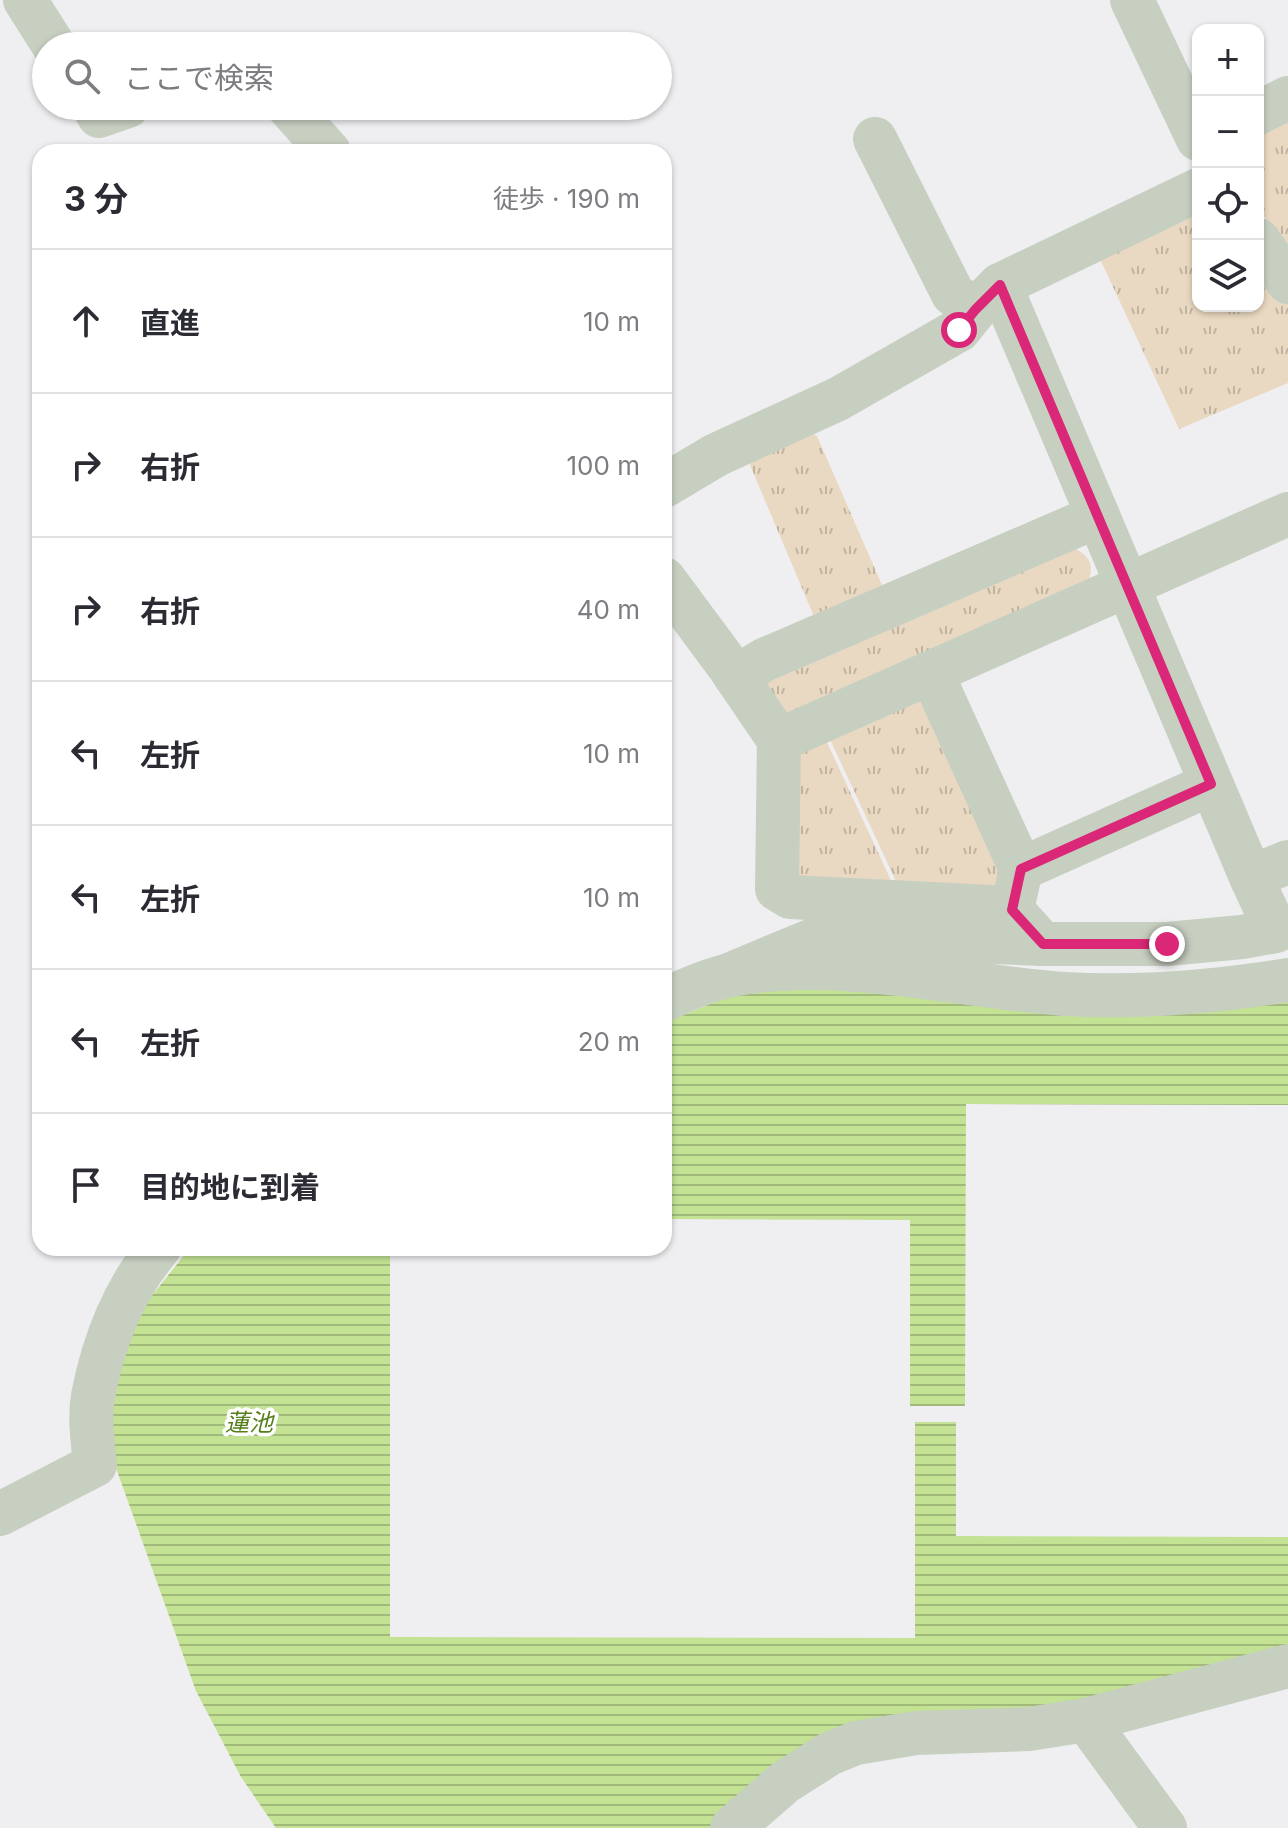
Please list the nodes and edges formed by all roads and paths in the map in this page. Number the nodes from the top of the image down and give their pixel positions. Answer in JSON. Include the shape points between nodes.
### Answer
{"nodes":[{"id":1,"x":25,"y":0,"type":"edge"},
{"id":2,"x":1132,"y":0,"type":"edge"},
{"id":3,"x":45,"y":32,"type":"edge"},
{"id":4,"x":1288,"y":98,"type":"edge"},
{"id":5,"x":1264,"y":110,"type":"edge"},
{"id":6,"x":300,"y":120,"type":"edge"},
{"id":7,"x":1192,"y":126,"type":"edge"},
{"id":8,"x":875,"y":139,"type":"dead end"},
{"id":9,"x":322,"y":144,"type":"edge"},
{"id":10,"x":1192,"y":193,"type":"edge"},
{"id":11,"x":1264,"y":248,"type":"edge"},
{"id":12,"x":1288,"y":282,"type":"edge"},
{"id":13,"x":988,"y":298,"type":"junction"},
{"id":14,"x":672,"y":481,"type":"edge"},
{"id":15,"x":1288,"y":514,"type":"edge"},
{"id":16,"x":1098,"y":516,"type":"junction"},
{"id":17,"x":1127,"y":584,"type":"junction"},
{"id":18,"x":672,"y":590,"type":"edge"},
{"id":19,"x":932,"y":674,"type":"junction"},
{"id":20,"x":736,"y":677,"type":"junction"},
{"id":21,"x":779,"y":740,"type":"junction"},
{"id":22,"x":1211,"y":784,"type":"junction"},
{"id":23,"x":1269,"y":869,"type":"edge"},
{"id":24,"x":1016,"y":890,"type":"junction"},
{"id":25,"x":1043,"y":944,"type":"junction"},
{"id":26,"x":724,"y":977,"type":"junction"},
{"id":27,"x":1288,"y":980,"type":"edge"},
{"id":28,"x":672,"y":997,"type":"edge"},
{"id":29,"x":153,"y":1256,"type":"edge"},
{"id":30,"x":0,"y":1514,"type":"edge"},
{"id":31,"x":1288,"y":1666,"type":"edge"},
{"id":32,"x":1086,"y":1720,"type":"junction"},
{"id":33,"x":732,"y":1828,"type":"edge"},
{"id":34,"x":1165,"y":1828,"type":"edge"}],
"edges":[{"from":1,"to":3,"type":"street"},
{"from":2,"to":7,"type":"street"},
{"from":4,"to":5,"type":"street"},
{"from":6,"to":9,"type":"street"},
{"from":8,"to":13,"type":"street","via":[[953,294]]},
{"from":10,"to":13,"type":"street"},
{"from":11,"to":12,"type":"street"},
{"from":13,"to":14,"type":"street","via":[[959,330],[838,399]]},
{"from":13,"to":16,"type":"street"},
{"from":15,"to":17,"type":"street"},
{"from":16,"to":17,"type":"street"},
{"from":16,"to":20,"type":"street","via":[[764,660]]},
{"from":17,"to":19,"type":"street"},
{"from":17,"to":22,"type":"street"},
{"from":18,"to":20,"type":"street"},
{"from":19,"to":21,"type":"street"},
{"from":19,"to":24,"type":"street"},
{"from":20,"to":21,"type":"street"},
{"from":21,"to":24,"type":"street","via":[[777,889],[790,897],[991,907]]},
{"from":22,"to":23,"type":"street"},
{"from":22,"to":24,"type":"street"},
{"from":23,"to":25,"type":"street","via":[[1276,931],[1167,944]]},
{"from":24,"to":25,"type":"street"},
{"from":25,"to":26,"type":"street","via":[[825,935]]},
{"from":26,"to":27,"type":"street","via":[[781,969],[835,970],[1066,994],[1157,994]]},
{"from":26,"to":28,"type":"street"},
{"from":29,"to":30,"type":"street","via":[[115,1318],[93,1396],[95,1465]]},
{"from":31,"to":32,"type":"street"},
{"from":32,"to":33,"type":"street","via":[[856,1743],[785,1782]]},
{"from":32,"to":34,"type":"street"}]}
